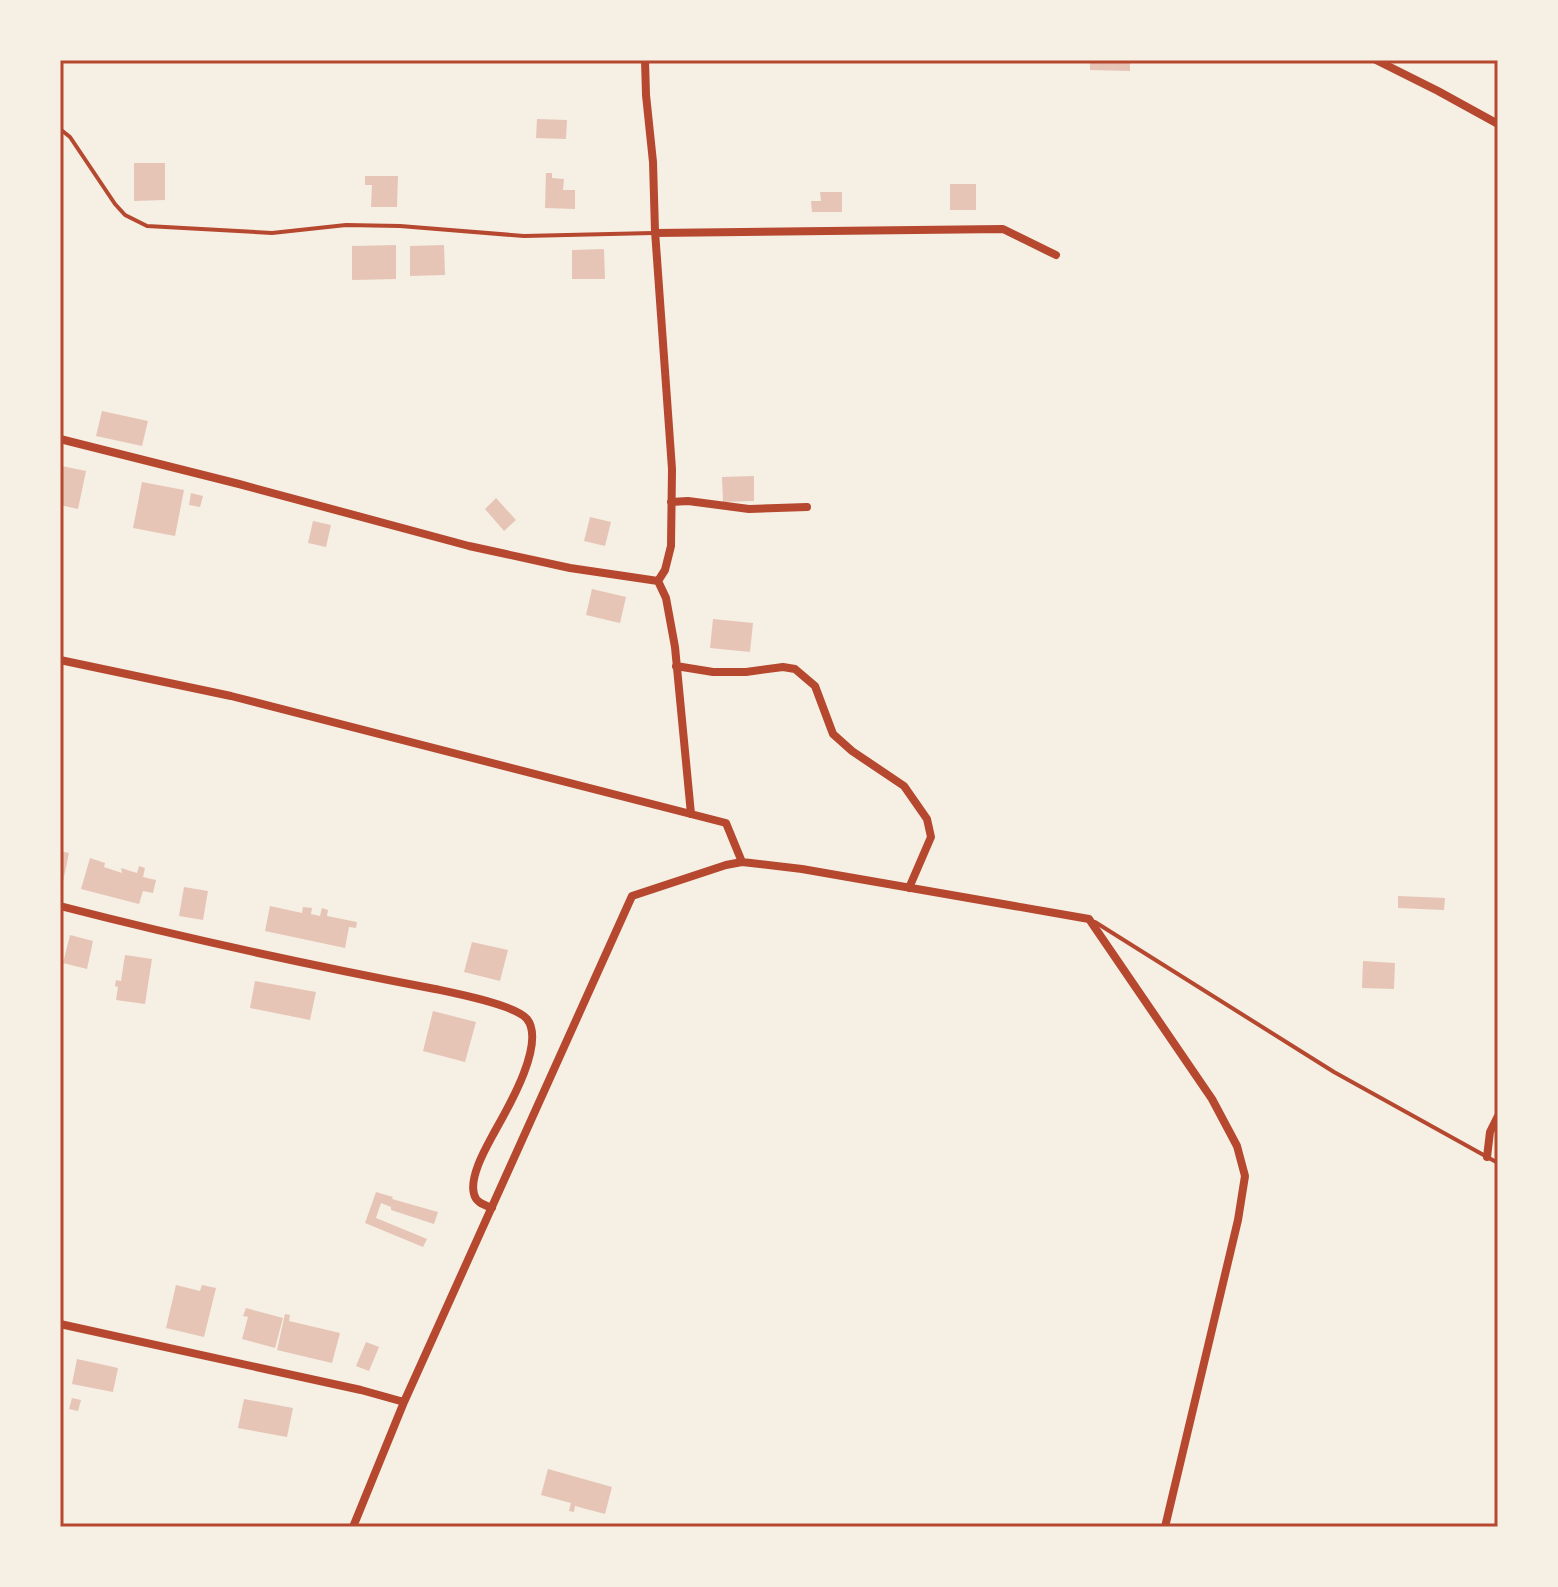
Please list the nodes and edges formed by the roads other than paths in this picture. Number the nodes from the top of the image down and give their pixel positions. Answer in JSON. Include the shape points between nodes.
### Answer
{"nodes":[{"id":1,"x":645,"y":60,"type":"edge"},
{"id":2,"x":1376,"y":60,"type":"edge"},
{"id":3,"x":1498,"y":124,"type":"edge"},
{"id":4,"x":60,"y":129,"type":"edge"},
{"id":5,"x":655,"y":233,"type":"junction"},
{"id":6,"x":1056,"y":255,"type":"dead end"},
{"id":7,"x":60,"y":439,"type":"edge"},
{"id":8,"x":671,"y":502,"type":"junction"},
{"id":9,"x":807,"y":507,"type":"dead end"},
{"id":10,"x":658,"y":581,"type":"junction"},
{"id":11,"x":60,"y":660,"type":"edge"},
{"id":12,"x":676,"y":666,"type":"junction"},
{"id":13,"x":691,"y":814,"type":"junction"},
{"id":14,"x":742,"y":862,"type":"junction"},
{"id":15,"x":909,"y":888,"type":"junction"},
{"id":16,"x":60,"y":906,"type":"edge"},
{"id":17,"x":1089,"y":919,"type":"junction"},
{"id":18,"x":1498,"y":1116,"type":"edge"},
{"id":19,"x":1487,"y":1157,"type":"junction"},
{"id":20,"x":1498,"y":1163,"type":"edge"},
{"id":21,"x":492,"y":1208,"type":"junction"},
{"id":22,"x":60,"y":1324,"type":"edge"},
{"id":23,"x":404,"y":1402,"type":"junction"},
{"id":24,"x":353,"y":1527,"type":"edge"},
{"id":25,"x":1165,"y":1527,"type":"edge"}],
"edges":[{"from":1,"to":5,"type":"street"},
{"from":2,"to":3,"type":"street"},
{"from":4,"to":5,"type":"lane","via":[[115,204],[147,226],[272,233],[346,225],[524,236]]},
{"from":5,"to":6,"type":"street","via":[[1003,229]]},
{"from":5,"to":8,"type":"street"},
{"from":7,"to":10,"type":"street","via":[[469,546]]},
{"from":8,"to":9,"type":"street","via":[[749,509]]},
{"from":8,"to":10,"type":"street","via":[[671,546]]},
{"from":10,"to":12,"type":"street","via":[[666,598]]},
{"from":11,"to":13,"type":"street","via":[[231,696]]},
{"from":12,"to":13,"type":"street"},
{"from":12,"to":15,"type":"street","via":[[713,672],[783,667],[795,669],[815,686],[833,734],[904,786],[927,819],[931,837]]},
{"from":13,"to":14,"type":"street","via":[[726,823]]},
{"from":14,"to":15,"type":"street"},
{"from":14,"to":21,"type":"street","via":[[632,896]]},
{"from":15,"to":17,"type":"street"},
{"from":16,"to":21,"type":"street","via":[[294,962],[452,992],[525,1016],[533,1043],[527,1064],[483,1153],[474,1184],[473,1195]]},
{"from":17,"to":19,"type":"lane","via":[[1334,1072]]},
{"from":17,"to":25,"type":"street","via":[[1212,1099],[1237,1146],[1245,1176]]},
{"from":18,"to":19,"type":"street"},
{"from":19,"to":20,"type":"lane"},
{"from":21,"to":23,"type":"street"},
{"from":22,"to":23,"type":"street"},
{"from":23,"to":24,"type":"street"}]}
